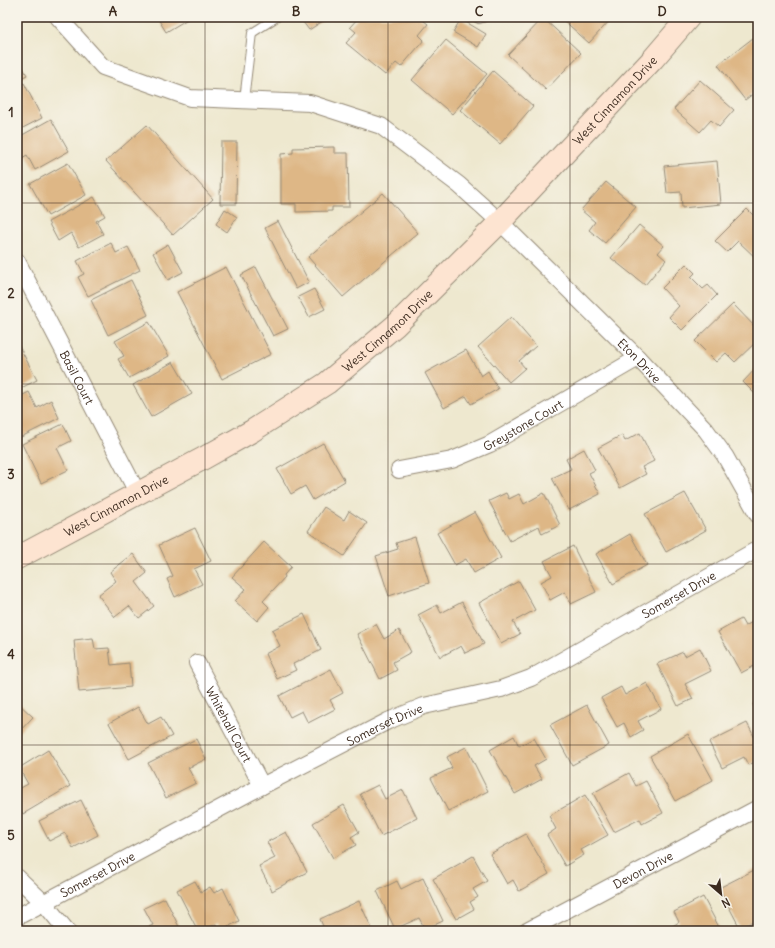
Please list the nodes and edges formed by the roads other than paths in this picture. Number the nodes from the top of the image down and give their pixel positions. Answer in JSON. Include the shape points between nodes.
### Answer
{"nodes":[{"id":1,"x":58,"y":17,"type":"edge"},
{"id":2,"x":277,"y":17,"type":"edge"},
{"id":3,"x":475,"y":17,"type":"edge"},
{"id":4,"x":485,"y":17,"type":"edge"},
{"id":5,"x":689,"y":17,"type":"edge"},
{"id":6,"x":244,"y":100,"type":"junction"},
{"id":7,"x":500,"y":222,"type":"junction"},
{"id":8,"x":18,"y":264,"type":"edge"},
{"id":9,"x":638,"y":358,"type":"junction"},
{"id":10,"x":399,"y":470,"type":"dead end"},
{"id":11,"x":138,"y":494,"type":"junction"},
{"id":12,"x":758,"y":515,"type":"edge"},
{"id":13,"x":758,"y":549,"type":"edge"},
{"id":14,"x":17,"y":558,"type":"edge"},
{"id":15,"x":197,"y":663,"type":"dead end"},
{"id":16,"x":262,"y":786,"type":"junction"},
{"id":17,"x":758,"y":808,"type":"edge"},
{"id":18,"x":17,"y":877,"type":"edge"},
{"id":19,"x":44,"y":903,"type":"junction"},
{"id":20,"x":17,"y":917,"type":"edge"},
{"id":21,"x":67,"y":931,"type":"edge"},
{"id":22,"x":527,"y":931,"type":"edge"}],
"edges":[{"from":1,"to":6,"type":"street","name":"Eton Drive","via":[[103,67],[190,98]]},
{"from":2,"to":6,"type":"lane","via":[[252,33]]},
{"from":3,"to":4,"type":"lane"},
{"from":5,"to":7,"type":"main road","name":"West Cinnamon Drive","via":[[653,59]]},
{"from":6,"to":7,"type":"street","name":"Eton Drive","via":[[310,103],[381,126],[459,185]]},
{"from":7,"to":9,"type":"street","name":"Eton Drive"},
{"from":7,"to":11,"type":"main road","name":"West Cinnamon Drive","via":[[396,324],[326,383],[252,431]]},
{"from":8,"to":11,"type":"street","name":"Basil Court"},
{"from":9,"to":10,"type":"street","name":"Greystone Court","via":[[490,444],[452,460]]},
{"from":9,"to":12,"type":"street","name":"Eton Drive","via":[[706,430],[725,456]]},
{"from":11,"to":14,"type":"main road","name":"West Cinnamon Drive"},
{"from":13,"to":16,"type":"street","name":"Somerset Drive","via":[[531,678],[501,689],[424,706],[405,713]]},
{"from":15,"to":16,"type":"street","name":"Whitehall Court"},
{"from":16,"to":19,"type":"street","name":"Somerset Drive"},
{"from":17,"to":22,"type":"street","name":"Devon Drive"},
{"from":18,"to":19,"type":"street"},
{"from":19,"to":20,"type":"street","name":"Somerset Drive"},
{"from":19,"to":21,"type":"street"}]}
